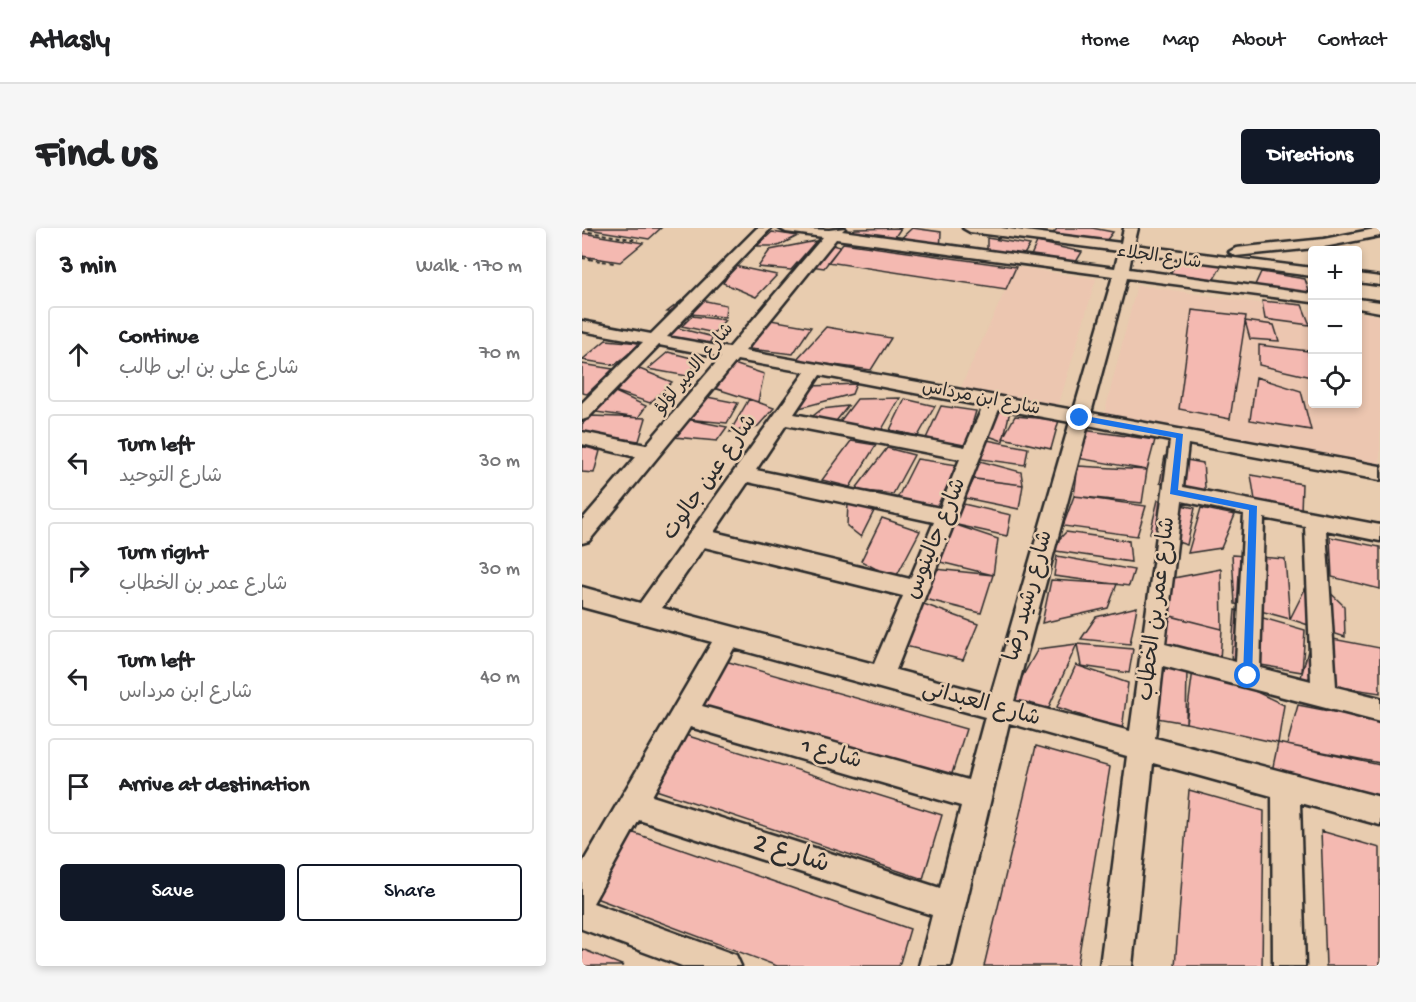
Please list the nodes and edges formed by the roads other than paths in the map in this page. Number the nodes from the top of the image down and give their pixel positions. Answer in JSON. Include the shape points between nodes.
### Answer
{"nodes":[{"id":1,"x":764,"y":228,"type":"edge"},
{"id":2,"x":786,"y":228,"type":"edge"},
{"id":3,"x":970,"y":228,"type":"edge"},
{"id":4,"x":988,"y":229,"type":"edge"},
{"id":5,"x":835,"y":231,"type":"edge"},
{"id":6,"x":1380,"y":232,"type":"edge"},
{"id":7,"x":1053,"y":233,"type":"edge"},
{"id":8,"x":1130,"y":238,"type":"edge"},
{"id":9,"x":1173,"y":254,"type":"junction"},
{"id":10,"x":1308,"y":271,"type":"edge"},
{"id":11,"x":1121,"y":273,"type":"junction"},
{"id":12,"x":1362,"y":279,"type":"edge"},
{"id":13,"x":1380,"y":281,"type":"edge"},
{"id":14,"x":1308,"y":297,"type":"edge"},
{"id":15,"x":1362,"y":305,"type":"edge"},
{"id":16,"x":1380,"y":308,"type":"edge"},
{"id":17,"x":582,"y":326,"type":"edge"},
{"id":18,"x":655,"y":339,"type":"junction"},
{"id":19,"x":733,"y":354,"type":"junction"},
{"id":20,"x":816,"y":369,"type":"junction"},
{"id":21,"x":993,"y":402,"type":"junction"},
{"id":22,"x":582,"y":414,"type":"edge"},
{"id":23,"x":782,"y":418,"type":"junction"},
{"id":24,"x":1080,"y":418,"type":"junction"},
{"id":25,"x":1180,"y":436,"type":"junction"},
{"id":26,"x":582,"y":438,"type":"edge"},
{"id":27,"x":650,"y":453,"type":"junction"},
{"id":28,"x":972,"y":455,"type":"junction"},
{"id":29,"x":1380,"y":473,"type":"edge"},
{"id":30,"x":743,"y":474,"type":"junction"},
{"id":31,"x":1173,"y":492,"type":"junction"},
{"id":32,"x":1254,"y":508,"type":"junction"},
{"id":33,"x":946,"y":517,"type":"junction"},
{"id":34,"x":1315,"y":520,"type":"junction"},
{"id":35,"x":1380,"y":533,"type":"edge"},
{"id":36,"x":582,"y":535,"type":"edge"},
{"id":37,"x":699,"y":537,"type":"junction"},
{"id":38,"x":917,"y":590,"type":"junction"},
{"id":39,"x":582,"y":597,"type":"edge"},
{"id":40,"x":645,"y":614,"type":"junction"},
{"id":41,"x":728,"y":636,"type":"junction"},
{"id":42,"x":1152,"y":652,"type":"junction"},
{"id":43,"x":1248,"y":676,"type":"junction"},
{"id":44,"x":881,"y":677,"type":"junction"},
{"id":45,"x":1324,"y":696,"type":"junction"},
{"id":46,"x":999,"y":710,"type":"junction"},
{"id":47,"x":1380,"y":710,"type":"edge"},
{"id":48,"x":684,"y":713,"type":"junction"},
{"id":49,"x":1141,"y":747,"type":"junction"},
{"id":50,"x":1286,"y":786,"type":"junction"},
{"id":51,"x":978,"y":796,"type":"junction"},
{"id":52,"x":632,"y":804,"type":"junction"},
{"id":53,"x":1380,"y":811,"type":"edge"},
{"id":54,"x":582,"y":893,"type":"edge"},
{"id":55,"x":950,"y":906,"type":"junction"},
{"id":56,"x":582,"y":914,"type":"edge"},
{"id":57,"x":725,"y":966,"type":"edge"},
{"id":58,"x":935,"y":966,"type":"edge"},
{"id":59,"x":1116,"y":966,"type":"edge"},
{"id":60,"x":1288,"y":966,"type":"edge"}],
"edges":[{"from":1,"to":18,"type":"street"},
{"from":2,"to":5,"type":"street","name":"شارع الجلاء"},
{"from":3,"to":4,"type":"street"},
{"from":4,"to":7,"type":"street"},
{"from":5,"to":11,"type":"street","name":"شارع الجلاء"},
{"from":5,"to":19,"type":"street","name":"شارع الامير لؤلؤ"},
{"from":6,"to":9,"type":"street","via":[[1296,247]]},
{"from":7,"to":8,"type":"street"},
{"from":8,"to":9,"type":"street"},
{"from":8,"to":11,"type":"street","name":"شارع رشيد رضا"},
{"from":9,"to":10,"type":"street"},
{"from":11,"to":14,"type":"street","name":"شارع الجلاء"},
{"from":11,"to":24,"type":"street","name":"شارع رشيد رضا"},
{"from":12,"to":13,"type":"street"},
{"from":15,"to":16,"type":"street"},
{"from":17,"to":18,"type":"street","name":"شارع ابن مرداس"},
{"from":18,"to":19,"type":"street","name":"شارع ابن مرداس"},
{"from":18,"to":22,"type":"street"},
{"from":19,"to":20,"type":"street","name":"شارع ابن مرداس"},
{"from":19,"to":27,"type":"street","name":"شارع الامير لؤلؤ"},
{"from":20,"to":21,"type":"street","name":"شارع ابن مرداس"},
{"from":20,"to":23,"type":"street","name":"شارع عين جالوت"},
{"from":21,"to":24,"type":"street","name":"شارع ابن مرداس"},
{"from":21,"to":28,"type":"street","name":"شارع جالينوس"},
{"from":23,"to":28,"type":"street"},
{"from":23,"to":30,"type":"street","name":"شارع عين جالوت"},
{"from":24,"to":25,"type":"street","name":"شارع ابن مرداس"},
{"from":24,"to":46,"type":"street","name":"شارع رشيد رضا"},
{"from":25,"to":29,"type":"street","name":"شارع ابن مرداس"},
{"from":25,"to":31,"type":"street","name":"شارع عمر بن الخطاب"},
{"from":26,"to":27,"type":"street"},
{"from":27,"to":36,"type":"street","name":"شارع الامير لؤلؤ"},
{"from":28,"to":33,"type":"street","name":"شارع جالينوس"},
{"from":30,"to":33,"type":"street"},
{"from":30,"to":37,"type":"street","name":"شارع عين جالوت"},
{"from":31,"to":32,"type":"street"},
{"from":31,"to":42,"type":"street","name":"شارع عمر بن الخطاب"},
{"from":32,"to":34,"type":"street"},
{"from":32,"to":43,"type":"street"},
{"from":33,"to":38,"type":"street","name":"شارع جالينوس"},
{"from":34,"to":35,"type":"street"},
{"from":34,"to":45,"type":"street"},
{"from":37,"to":38,"type":"street"},
{"from":37,"to":40,"type":"street","name":"شارع عين جالوت"},
{"from":38,"to":44,"type":"street","name":"شارع جالينوس"},
{"from":39,"to":40,"type":"street","name":"شارع العبدانى"},
{"from":40,"to":41,"type":"street","name":"شارع العبدانى"},
{"from":41,"to":44,"type":"street","name":"شارع العبدانى"},
{"from":41,"to":48,"type":"street"},
{"from":42,"to":43,"type":"street"},
{"from":42,"to":49,"type":"street","name":"شارع عمر بن الخطاب"},
{"from":43,"to":45,"type":"street"},
{"from":44,"to":46,"type":"street","name":"شارع العبدانى"},
{"from":45,"to":47,"type":"street"},
{"from":46,"to":49,"type":"street","name":"شارع العبدانى"},
{"from":46,"to":51,"type":"street","name":"شارع رشيد رضا"},
{"from":48,"to":51,"type":"street","name":"شارع 1"},
{"from":48,"to":52,"type":"street"},
{"from":49,"to":50,"type":"street","name":"شارع العبدانى"},
{"from":49,"to":59,"type":"street","name":"شارع عمر بن الخطاب"},
{"from":50,"to":53,"type":"street","name":"شارع العبدانى"},
{"from":50,"to":60,"type":"street"},
{"from":51,"to":55,"type":"street","name":"شارع رشيد رضا"},
{"from":52,"to":54,"type":"street"},
{"from":52,"to":55,"type":"street","name":"شارع 2"},
{"from":55,"to":58,"type":"street","name":"شارع رشيد رضا"},
{"from":56,"to":57,"type":"street"}]}
